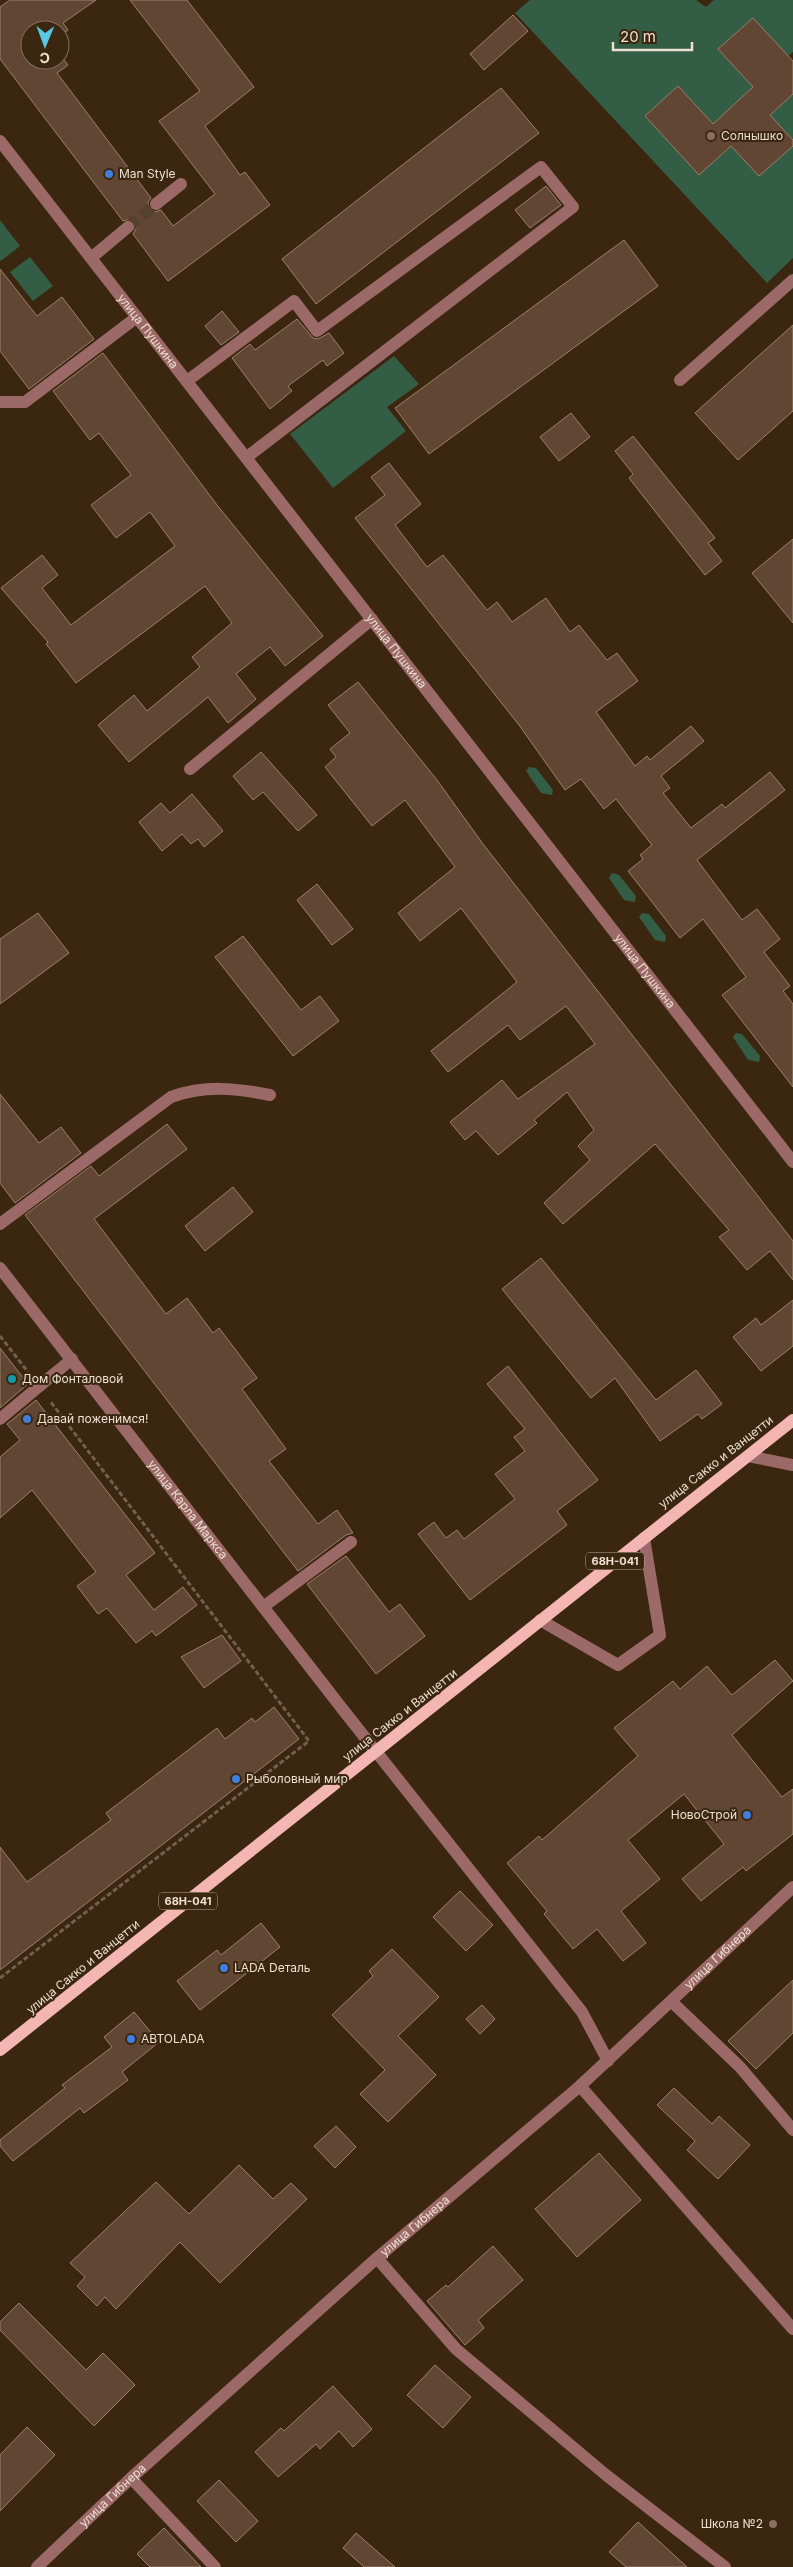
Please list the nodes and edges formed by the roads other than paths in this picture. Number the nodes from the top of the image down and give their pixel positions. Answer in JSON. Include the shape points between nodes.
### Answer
{"nodes":[{"id":1,"x":0,"y":140,"type":"edge"},
{"id":2,"x":181,"y":184,"type":"dead end"},
{"id":3,"x":156,"y":204,"type":"tunnel mouth"},
{"id":4,"x":128,"y":227,"type":"tunnel mouth"},
{"id":5,"x":91,"y":258,"type":"junction"},
{"id":6,"x":793,"y":280,"type":"edge"},
{"id":7,"x":137,"y":317,"type":"junction"},
{"id":8,"x":680,"y":380,"type":"dead end"},
{"id":9,"x":187,"y":381,"type":"junction"},
{"id":10,"x":0,"y":402,"type":"edge"},
{"id":11,"x":247,"y":457,"type":"junction"},
{"id":12,"x":372,"y":620,"type":"junction"},
{"id":13,"x":190,"y":769,"type":"dead end"},
{"id":14,"x":270,"y":1094,"type":"dead end"},
{"id":15,"x":793,"y":1162,"type":"edge"},
{"id":16,"x":0,"y":1224,"type":"edge"},
{"id":17,"x":0,"y":1268,"type":"edge"},
{"id":18,"x":72,"y":1359,"type":"junction"},
{"id":19,"x":0,"y":1419,"type":"edge"},
{"id":20,"x":793,"y":1420,"type":"edge"},
{"id":21,"x":748,"y":1456,"type":"junction"},
{"id":22,"x":793,"y":1465,"type":"edge"},
{"id":23,"x":644,"y":1538,"type":"junction"},
{"id":24,"x":351,"y":1542,"type":"dead end"},
{"id":25,"x":263,"y":1607,"type":"junction"},
{"id":26,"x":540,"y":1620,"type":"junction"},
{"id":27,"x":376,"y":1752,"type":"junction"},
{"id":28,"x":793,"y":1887,"type":"edge"},
{"id":29,"x":672,"y":2002,"type":"junction"},
{"id":30,"x":0,"y":2050,"type":"edge"},
{"id":31,"x":608,"y":2061,"type":"junction"},
{"id":32,"x":580,"y":2086,"type":"junction"},
{"id":33,"x":793,"y":2130,"type":"edge"},
{"id":34,"x":377,"y":2258,"type":"junction"},
{"id":35,"x":793,"y":2329,"type":"edge"},
{"id":36,"x":131,"y":2478,"type":"junction"},
{"id":37,"x":37,"y":2567,"type":"edge"},
{"id":38,"x":215,"y":2567,"type":"edge"},
{"id":39,"x":725,"y":2567,"type":"edge"}],
"edges":[{"from":1,"to":5,"type":"street","name":"улица Пушкина"},
{"from":2,"to":3,"type":"street"},
{"from":4,"to":5,"type":"street"},
{"from":5,"to":7,"type":"street","name":"улица Пушкина"},
{"from":6,"to":8,"type":"street"},
{"from":7,"to":9,"type":"street","name":"улица Пушкина"},
{"from":7,"to":10,"type":"street","via":[[24,402]]},
{"from":9,"to":11,"type":"street","name":"улица Пушкина"},
{"from":9,"to":11,"type":"street","via":[[294,301],[317,331],[540,166],[573,207]]},
{"from":11,"to":12,"type":"street","name":"улица Пушкина"},
{"from":12,"to":13,"type":"street"},
{"from":12,"to":15,"type":"street","name":"улица Пушкина"},
{"from":14,"to":16,"type":"street","via":[[212,1087],[171,1097]]},
{"from":17,"to":18,"type":"street","name":"улица Карла Маркса"},
{"from":18,"to":19,"type":"street"},
{"from":18,"to":25,"type":"street","name":"улица Карла Маркса"},
{"from":20,"to":21,"type":"main road","name":"улица Сакко и Ванцетти","number":"68Н-041"},
{"from":21,"to":22,"type":"street"},
{"from":21,"to":23,"type":"main road","name":"улица Сакко и Ванцетти","number":"68Н-041"},
{"from":23,"to":26,"type":"main road","name":"улица Сакко и Ванцетти","number":"68Н-041"},
{"from":23,"to":26,"type":"street","via":[[660,1635],[618,1665]]},
{"from":24,"to":25,"type":"street"},
{"from":25,"to":27,"type":"street","name":"улица Карла Маркса"},
{"from":26,"to":27,"type":"main road","name":"улица Сакко и Ванцетти","number":"68Н-041"},
{"from":27,"to":30,"type":"main road","name":"улица Сакко и Ванцетти","number":"68Н-041"},
{"from":27,"to":31,"type":"street","name":"улица Карла Маркса","via":[[582,2012]]},
{"from":28,"to":29,"type":"street","name":"улица Гибнера"},
{"from":29,"to":31,"type":"street","name":"улица Гибнера"},
{"from":29,"to":33,"type":"street","via":[[740,2067]]},
{"from":31,"to":32,"type":"street","name":"улица Гибнера"},
{"from":32,"to":34,"type":"street","name":"улица Гибнера"},
{"from":32,"to":35,"type":"street"},
{"from":34,"to":36,"type":"street","name":"улица Гибнера"},
{"from":34,"to":39,"type":"street","via":[[456,2349],[606,2475]]},
{"from":36,"to":37,"type":"street","name":"улица Гибнера"},
{"from":36,"to":38,"type":"street"}]}
